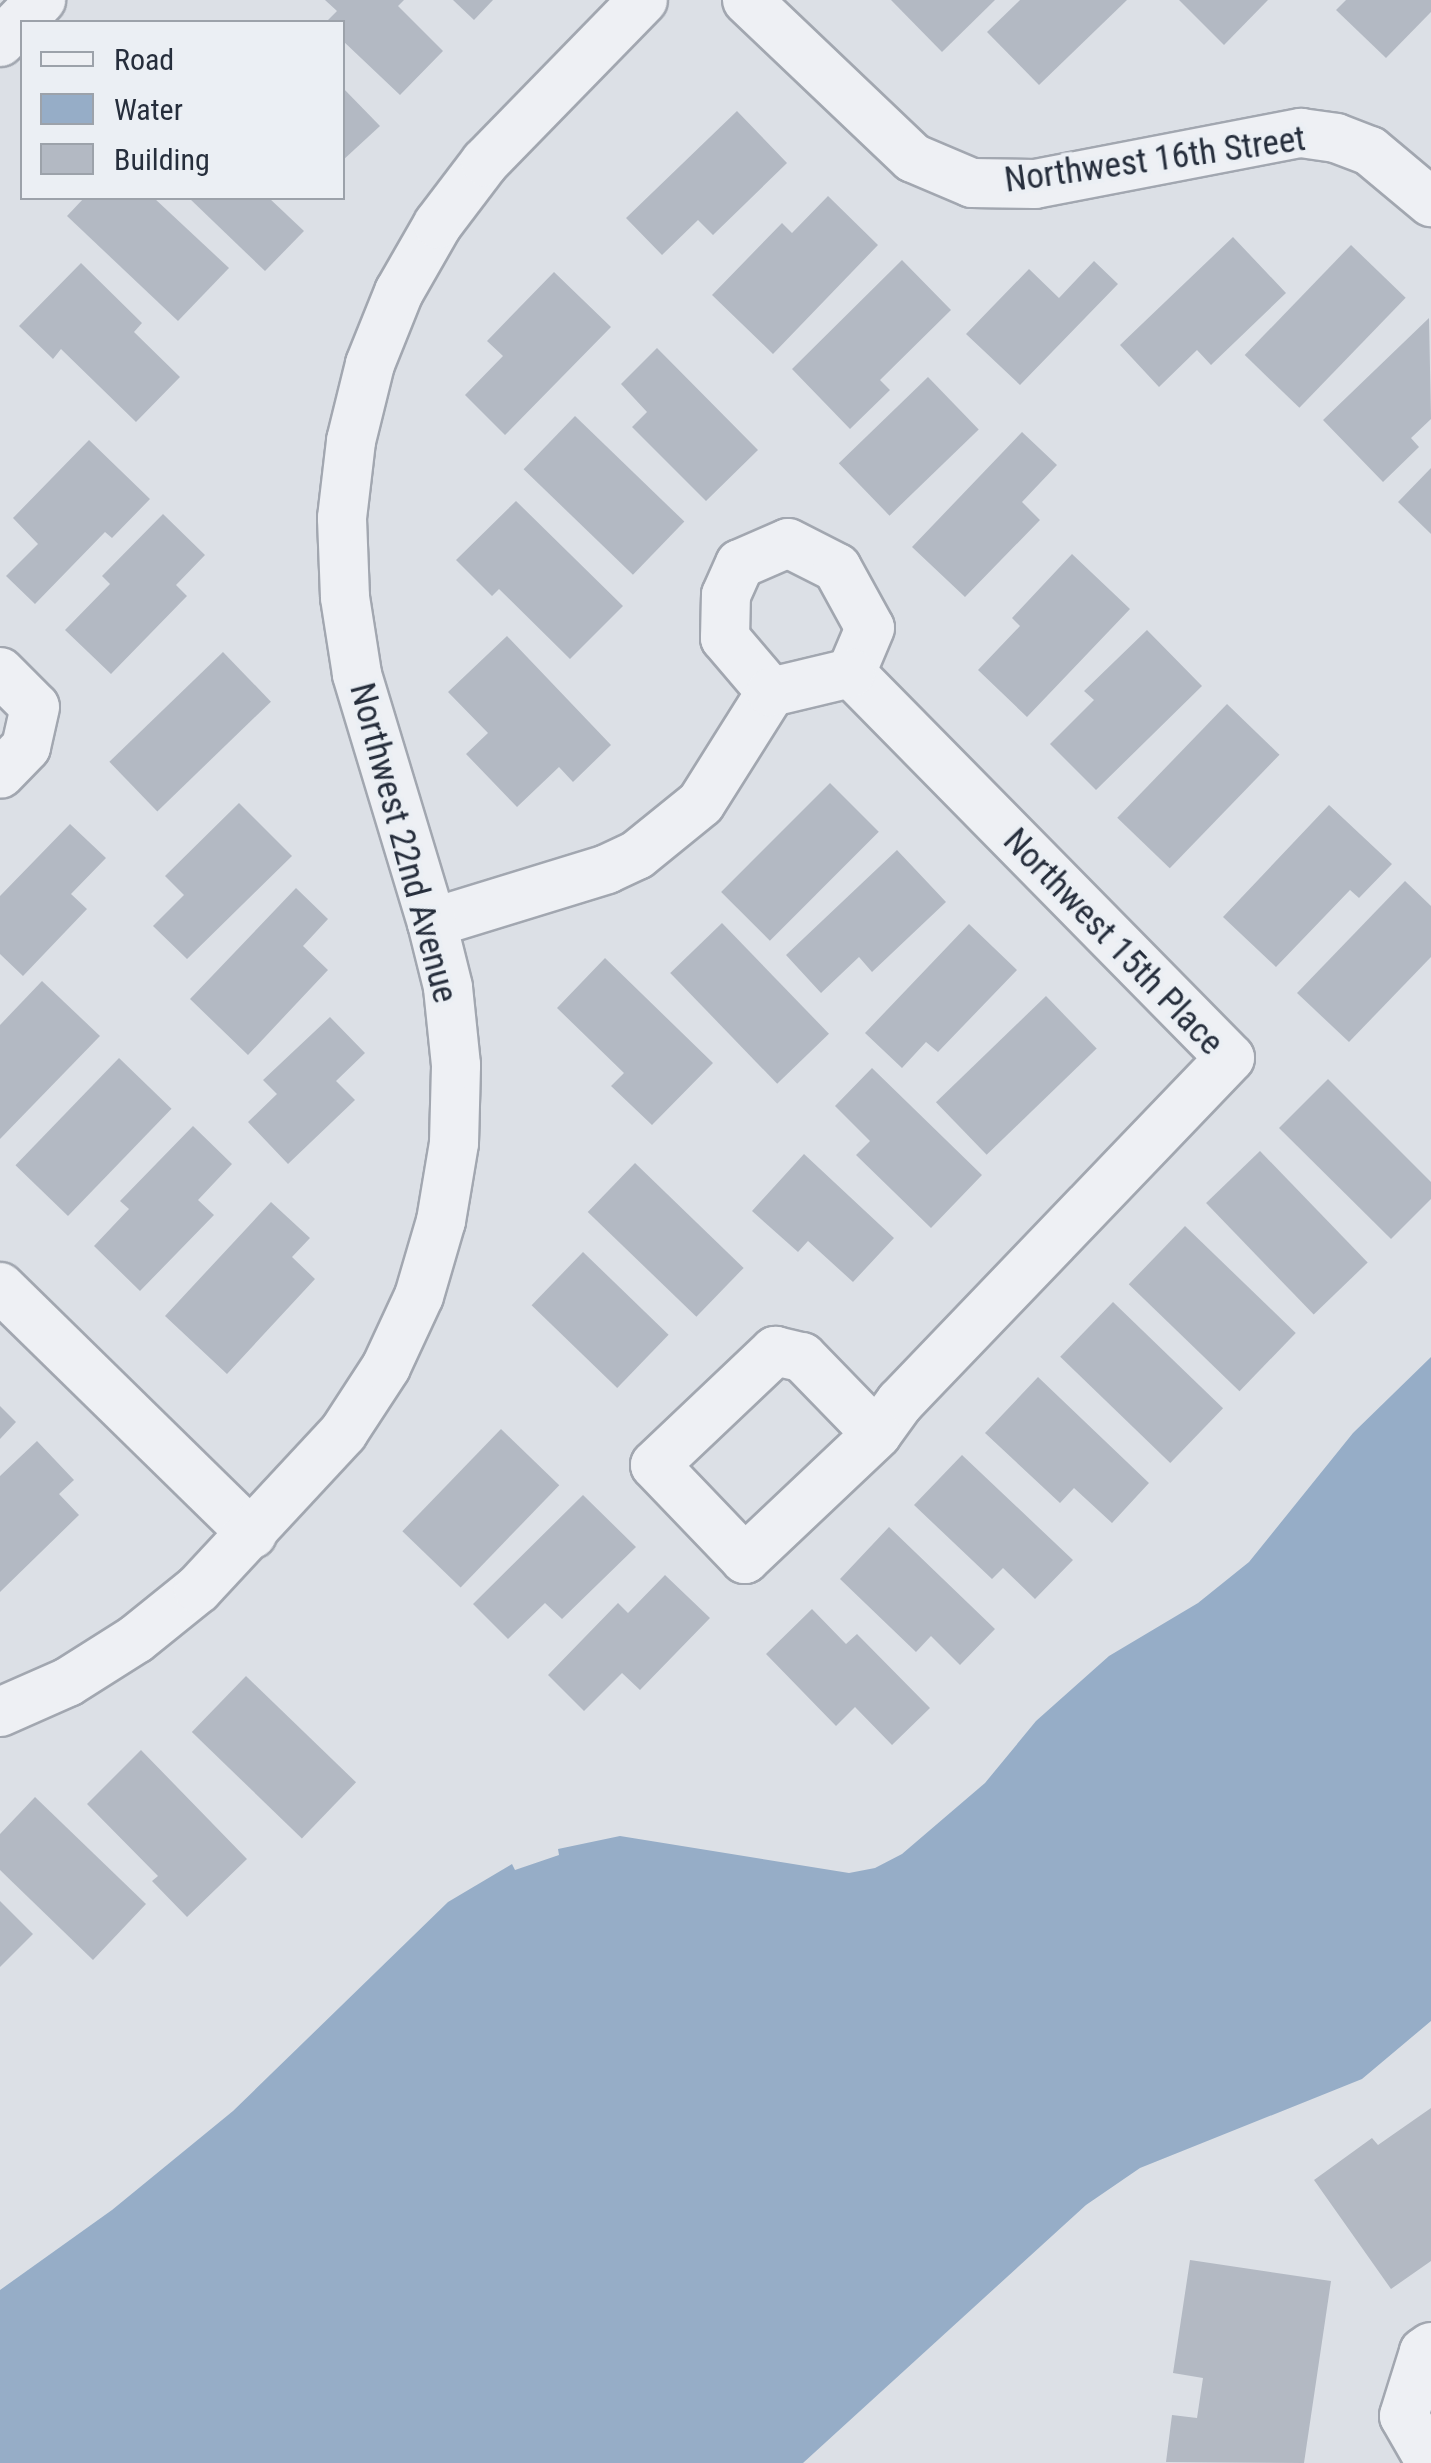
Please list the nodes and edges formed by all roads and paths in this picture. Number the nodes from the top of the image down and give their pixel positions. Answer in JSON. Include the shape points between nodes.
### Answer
{"nodes":[{"id":1,"x":41,"y":0,"type":"edge"},
{"id":2,"x":643,"y":0,"type":"edge"},
{"id":3,"x":747,"y":0,"type":"edge"},
{"id":4,"x":21,"y":20,"type":"edge"},
{"id":5,"x":20,"y":22,"type":"edge"},
{"id":6,"x":0,"y":42,"type":"edge"},
{"id":7,"x":1431,"y":202,"type":"edge"},
{"id":8,"x":0,"y":672,"type":"edge"},
{"id":9,"x":851,"y":673,"type":"junction"},
{"id":10,"x":772,"y":692,"type":"junction"},
{"id":11,"x":0,"y":774,"type":"edge"},
{"id":12,"x":432,"y":923,"type":"junction"},
{"id":13,"x":0,"y":1287,"type":"edge"},
{"id":14,"x":877,"y":1434,"type":"junction"},
{"id":15,"x":252,"y":1534,"type":"junction"},
{"id":16,"x":0,"y":1712,"type":"edge"},
{"id":17,"x":1431,"y":2348,"type":"edge"},
{"id":18,"x":1431,"y":2463,"type":"edge"}],
"edges":[{"from":1,"to":4,"type":"street"},
{"from":2,"to":12,"type":"street","name":"Northwest 22nd Avenue","via":[[486,162],[438,224],[384,328],[351,440],[342,518],[344,596],[357,674]]},
{"from":3,"to":7,"type":"street","name":"Northwest 16th Street","via":[[912,158],[972,183],[1035,184],[1301,133],[1370,151]]},
{"from":5,"to":6,"type":"street"},
{"from":8,"to":11,"type":"street","via":[[35,707],[26,746]]},
{"from":9,"to":10,"type":"street"},
{"from":9,"to":10,"type":"street","via":[[870,628],[836,568],[788,543],[740,564],[726,595],[726,638]]},
{"from":9,"to":14,"type":"street","name":"Northwest 15th Place","via":[[1230,1058],[900,1402]]},
{"from":10,"to":12,"type":"street","via":[[701,803],[637,855]]},
{"from":12,"to":15,"type":"street","name":"Northwest 22nd Avenue","via":[[456,1065],[442,1221],[386,1367],[319,1464]]},
{"from":13,"to":15,"type":"street"},
{"from":14,"to":14,"type":"street","name":"Northwest 15th Place","via":[[745,1559],[656,1465],[776,1351],[802,1358]]},
{"from":15,"to":16,"type":"street","name":"Northwest 22nd Avenue","via":[[136,1639],[68,1682]]},
{"from":17,"to":18,"type":"street","via":[[1424,2352],[1404,2416]]}]}
